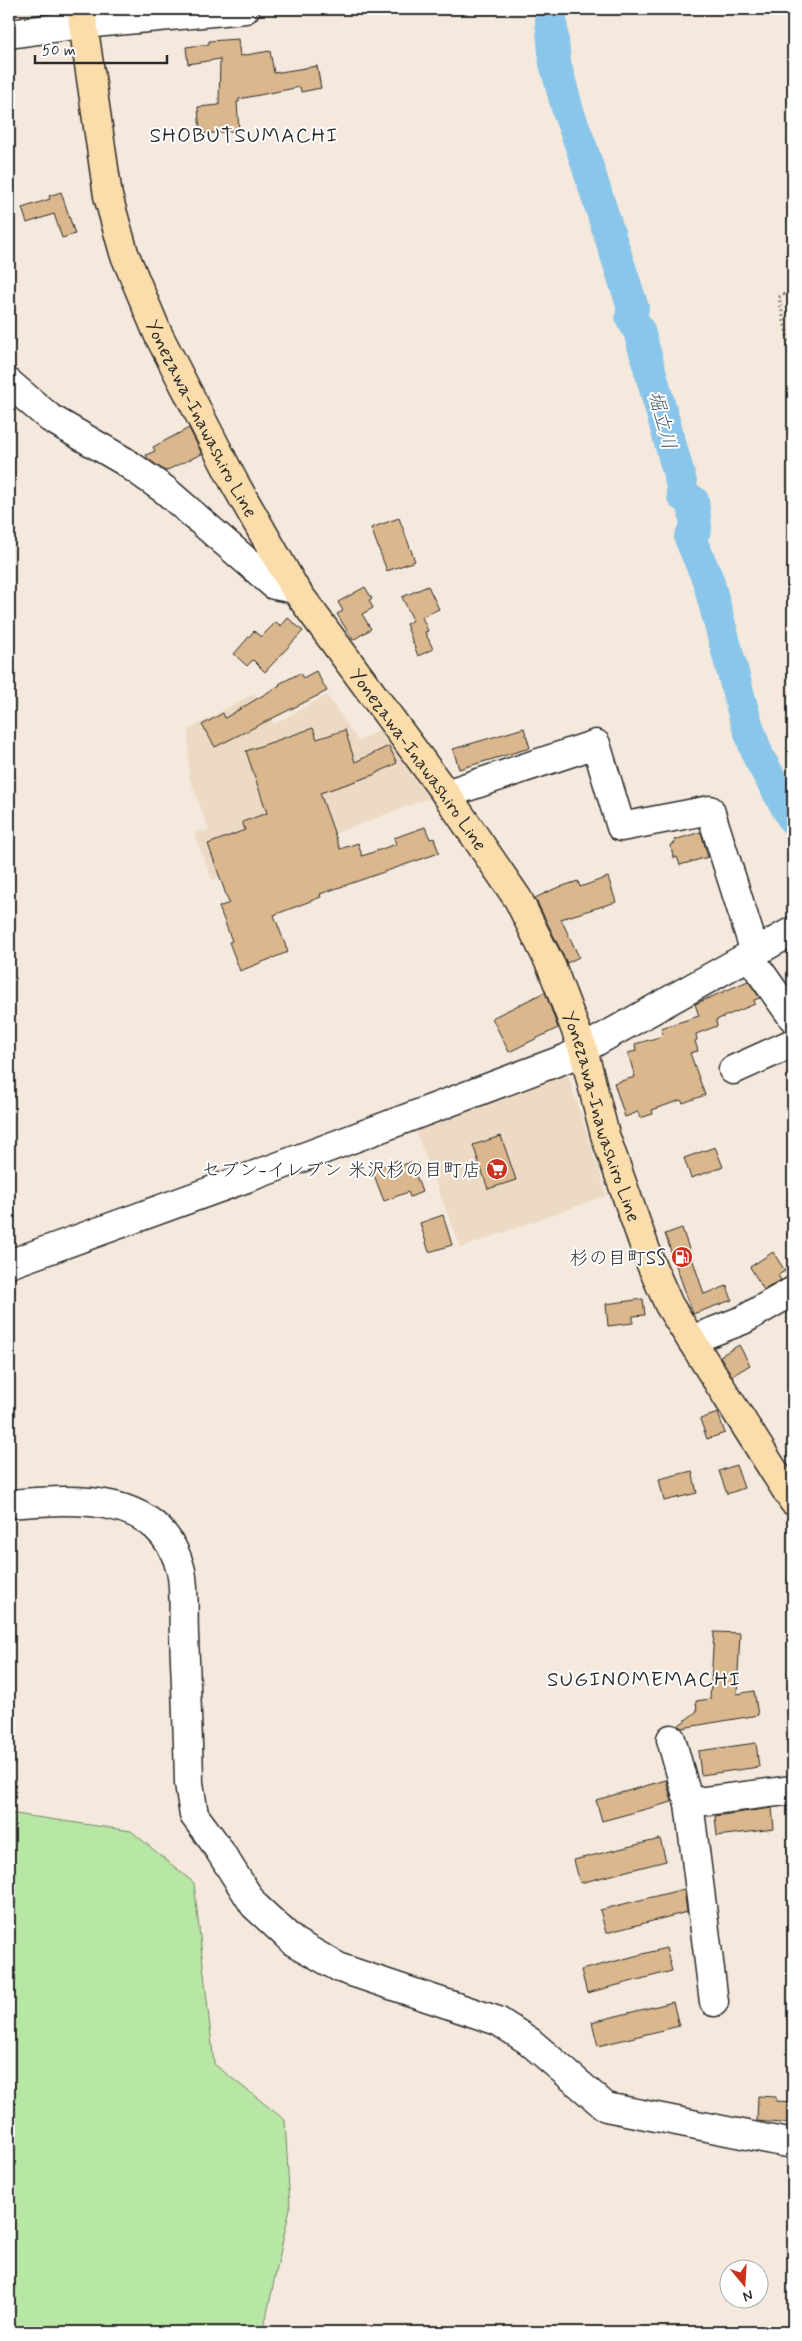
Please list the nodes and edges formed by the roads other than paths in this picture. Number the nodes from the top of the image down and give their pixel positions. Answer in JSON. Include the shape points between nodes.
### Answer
{"nodes":[{"id":1,"x":245,"y":9,"type":"edge"},
{"id":2,"x":82,"y":16,"type":"edge"},
{"id":3,"x":9,"y":34,"type":"edge"},
{"id":4,"x":11,"y":389,"type":"edge"},
{"id":5,"x":295,"y":589,"type":"junction"},
{"id":6,"x":446,"y":794,"type":"junction"},
{"id":7,"x":793,"y":931,"type":"edge"},
{"id":8,"x":752,"y":954,"type":"junction"},
{"id":9,"x":793,"y":1018,"type":"edge"},
{"id":10,"x":793,"y":1043,"type":"edge"},
{"id":11,"x":583,"y":1048,"type":"junction"},
{"id":12,"x":733,"y":1070,"type":"dead end"},
{"id":13,"x":9,"y":1264,"type":"edge"},
{"id":14,"x":793,"y":1291,"type":"edge"},
{"id":15,"x":691,"y":1340,"type":"junction"},
{"id":16,"x":793,"y":1501,"type":"edge"},
{"id":17,"x":9,"y":1504,"type":"edge"},
{"id":18,"x":671,"y":1739,"type":"dead end"},
{"id":19,"x":793,"y":1790,"type":"edge"},
{"id":20,"x":689,"y":1803,"type":"junction"},
{"id":21,"x":714,"y":2002,"type":"dead end"},
{"id":22,"x":793,"y":2144,"type":"edge"}],
"edges":[{"from":1,"to":2,"type":"street"},
{"from":2,"to":3,"type":"street"},
{"from":2,"to":5,"type":"main road","name":"Yonezawa-Inawashiro Line","via":[[108,196],[124,253],[158,334],[234,482]]},
{"from":4,"to":5,"type":"street","via":[[50,418],[124,460],[165,490],[274,585]]},
{"from":5,"to":6,"type":"main road","name":"Yonezawa-Inawashiro Line"},
{"from":6,"to":8,"type":"street","via":[[596,744],[621,827],[710,810]]},
{"from":6,"to":11,"type":"main road","name":"Yonezawa-Inawashiro Line","via":[[518,899],[552,968]]},
{"from":7,"to":8,"type":"street"},
{"from":8,"to":9,"type":"street"},
{"from":8,"to":11,"type":"street"},
{"from":10,"to":12,"type":"street"},
{"from":11,"to":13,"type":"street","via":[[567,1058],[315,1153]]},
{"from":11,"to":15,"type":"main road","name":"Yonezawa-Inawashiro Line","via":[[605,1135],[650,1262],[669,1305]]},
{"from":14,"to":15,"type":"street","via":[[743,1320]]},
{"from":15,"to":16,"type":"main road","name":"Yonezawa-Inawashiro Line"},
{"from":17,"to":22,"type":"street","via":[[62,1500],[109,1503],[144,1517],[167,1537],[181,1571],[189,1783],[194,1815],[254,1904],[294,1942],[340,1968],[498,2021],[529,2041],[606,2107]]},
{"from":18,"to":20,"type":"street"},
{"from":19,"to":20,"type":"street"},
{"from":20,"to":21,"type":"street"}]}
